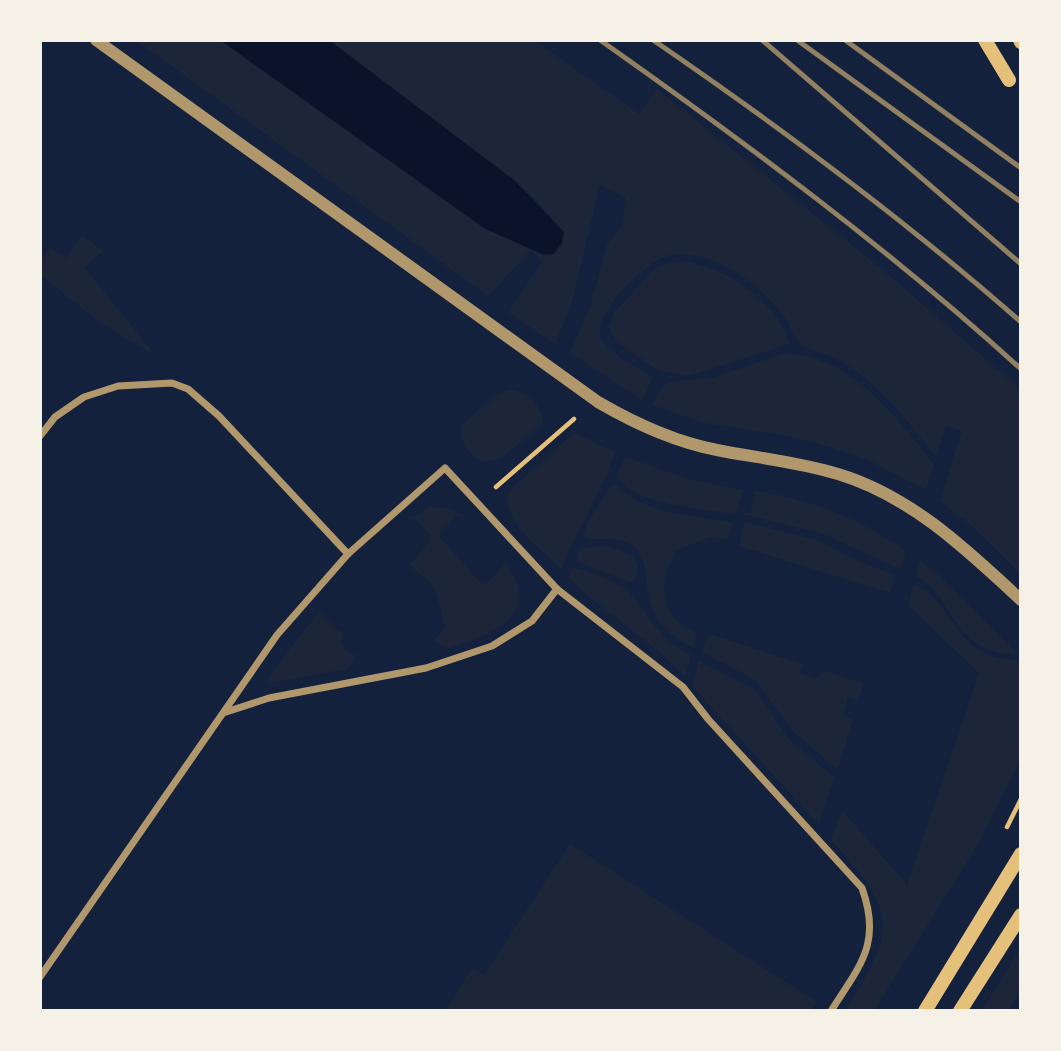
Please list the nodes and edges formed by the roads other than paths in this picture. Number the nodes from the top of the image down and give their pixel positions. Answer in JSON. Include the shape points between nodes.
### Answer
{"nodes":[{"id":1,"x":96,"y":40,"type":"edge"},
{"id":2,"x":985,"y":40,"type":"edge"},
{"id":3,"x":1009,"y":80,"type":"dead end"},
{"id":4,"x":40,"y":436,"type":"edge"},
{"id":5,"x":348,"y":554,"type":"junction"},
{"id":6,"x":557,"y":589,"type":"junction"},
{"id":7,"x":1021,"y":600,"type":"edge"},
{"id":8,"x":223,"y":713,"type":"junction"},
{"id":9,"x":1021,"y":854,"type":"edge"},
{"id":10,"x":1021,"y":915,"type":"edge"},
{"id":11,"x":40,"y":977,"type":"edge"},
{"id":12,"x":831,"y":1011,"type":"edge"},
{"id":13,"x":925,"y":1011,"type":"edge"},
{"id":14,"x":960,"y":1011,"type":"edge"}],
"edges":[{"from":1,"to":7,"type":"street","via":[[598,402],[636,424],[716,450],[839,474],[904,502]]},
{"from":2,"to":3,"type":"main road"},
{"from":4,"to":5,"type":"street","via":[[55,416],[84,397],[118,386],[180,386],[219,416]]},
{"from":5,"to":6,"type":"street","via":[[445,468]]},
{"from":5,"to":8,"type":"street","via":[[277,635]]},
{"from":6,"to":8,"type":"street","via":[[532,621],[492,646],[426,668],[269,698]]},
{"from":6,"to":12,"type":"street","via":[[683,687],[862,888],[871,932],[866,951]]},
{"from":8,"to":11,"type":"street"},
{"from":9,"to":13,"type":"main road"},
{"from":10,"to":14,"type":"main road"}]}
